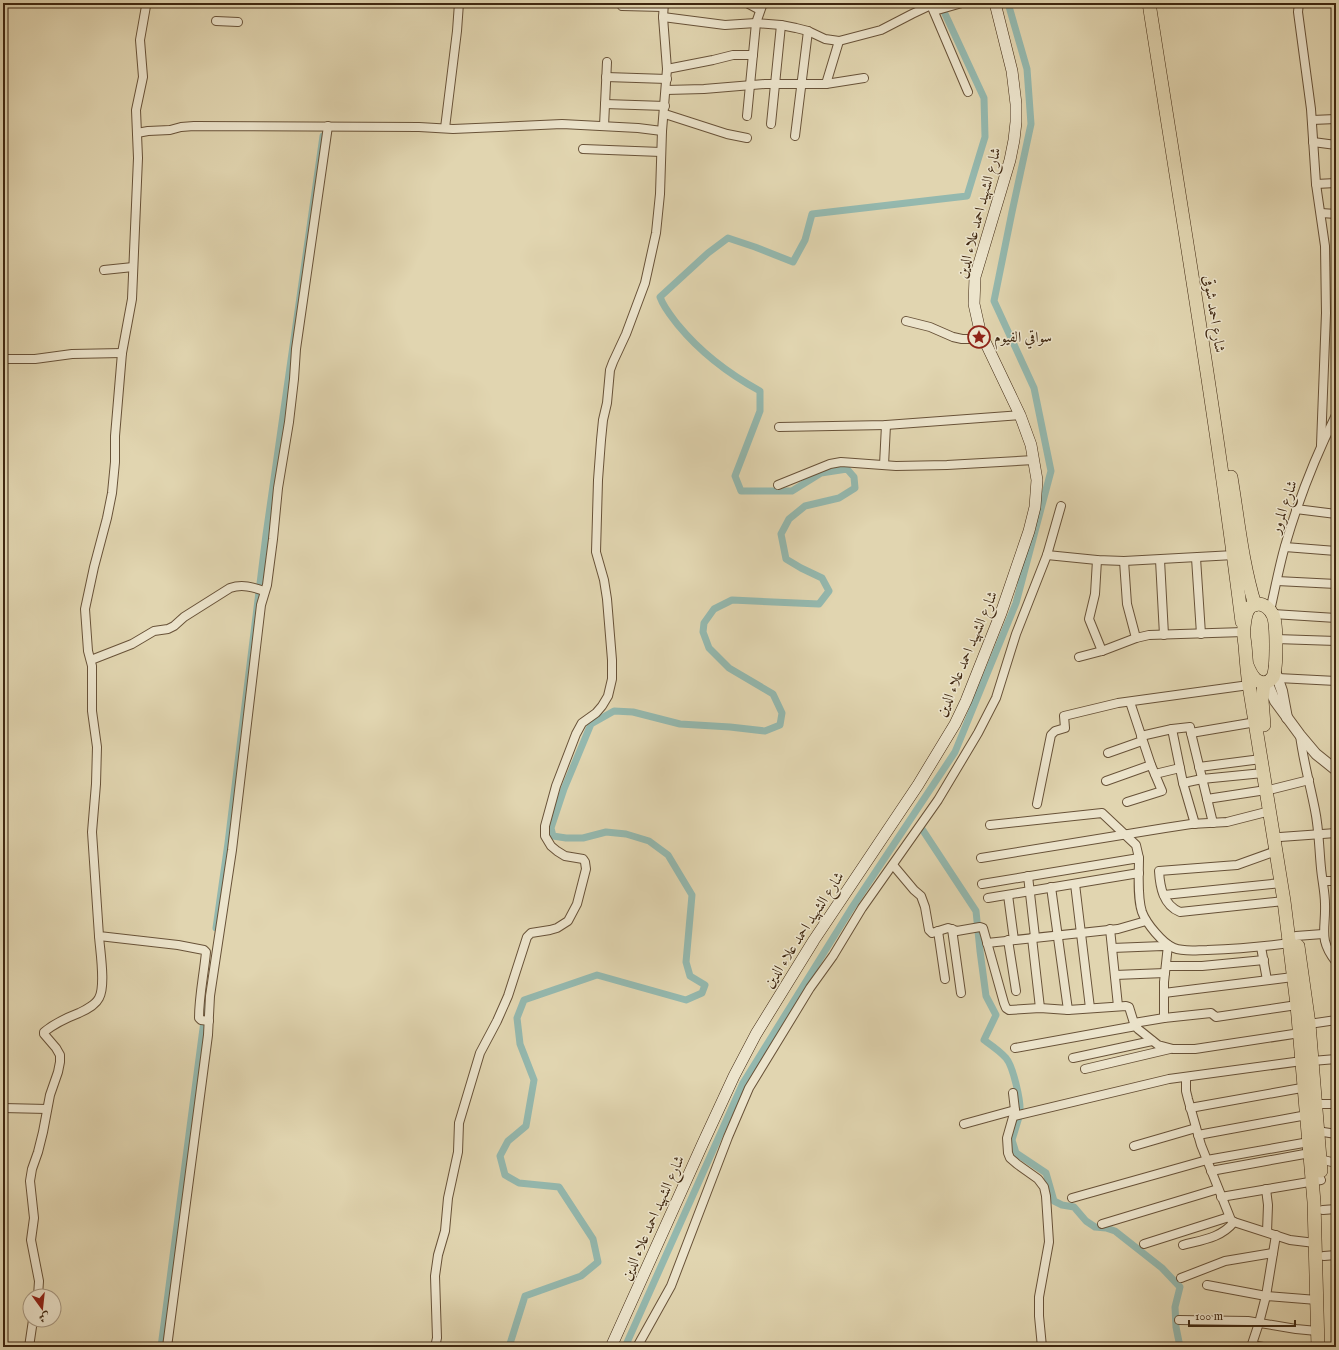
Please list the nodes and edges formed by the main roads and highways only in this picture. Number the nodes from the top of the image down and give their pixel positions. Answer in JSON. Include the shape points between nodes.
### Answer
{"nodes":[{"id":1,"x":994,"y":3,"type":"edge"},
{"id":2,"x":1149,"y":3,"type":"edge"},
{"id":3,"x":1156,"y":3,"type":"edge"},
{"id":4,"x":1255,"y":604,"type":"junction"},
{"id":5,"x":1243,"y":631,"type":"junction"},
{"id":6,"x":1247,"y":666,"type":"junction"},
{"id":7,"x":1271,"y":678,"type":"junction"},
{"id":8,"x":1269,"y":789,"type":"junction"},
{"id":9,"x":1287,"y":906,"type":"junction"},
{"id":10,"x":1293,"y":940,"type":"junction"},
{"id":11,"x":1304,"y":1029,"type":"junction"},
{"id":12,"x":1309,"y":1108,"type":"junction"},
{"id":13,"x":1313,"y":1151,"type":"junction"},
{"id":14,"x":1317,"y":1181,"type":"junction"},
{"id":15,"x":1330,"y":1209,"type":"edge"},
{"id":16,"x":1330,"y":1255,"type":"edge"},
{"id":17,"x":611,"y":1347,"type":"edge"},
{"id":18,"x":1318,"y":1347,"type":"edge"},
{"id":19,"x":1326,"y":1347,"type":"edge"}],
"edges":[{"from":1,"to":17,"type":"main road","name":"شارع الشهيد احمد علاء الدين","via":[[1012,71],[1016,122],[1010,160],[975,277],[974,304],[983,339],[1020,415],[1031,445],[1037,480],[1035,507],[1029,531],[1012,584],[955,724],[756,1034],[734,1076]]},
{"from":2,"to":5,"type":"main road","name":"شارع احمد شوقى","via":[[1195,295]]},
{"from":3,"to":4,"type":"main road","name":"شارع احمد شوقى","via":[[1243,551]]},
{"from":4,"to":5,"type":"main road","via":[[1248,610]]},
{"from":4,"to":7,"type":"main road","via":[[1265,606],[1271,612],[1276,639]]},
{"from":5,"to":6,"type":"main road","name":"شارع احمد شوقى"},
{"from":6,"to":7,"type":"main road","via":[[1255,679],[1261,682]]},
{"from":6,"to":8,"type":"main road","name":"شارع احمد شوقى","via":[[1261,759]]},
{"from":7,"to":8,"type":"main road","via":[[1262,705]]},
{"from":8,"to":9,"type":"main road","via":[[1280,837]]},
{"from":8,"to":9,"type":"main road","via":[[1276,851]]},
{"from":9,"to":10,"type":"main road"},
{"from":10,"to":11,"type":"main road","via":[[1293,977]]},
{"from":10,"to":11,"type":"main road","via":[[1307,1004]]},
{"from":11,"to":12,"type":"main road"},
{"from":12,"to":13,"type":"main road"},
{"from":12,"to":13,"type":"main road","via":[[1317,1130]]},
{"from":13,"to":14,"type":"main road"},
{"from":14,"to":15,"type":"main road"},
{"from":14,"to":18,"type":"main road","via":[[1315,1243]]},
{"from":15,"to":16,"type":"main road"},
{"from":16,"to":19,"type":"main road"}]}
